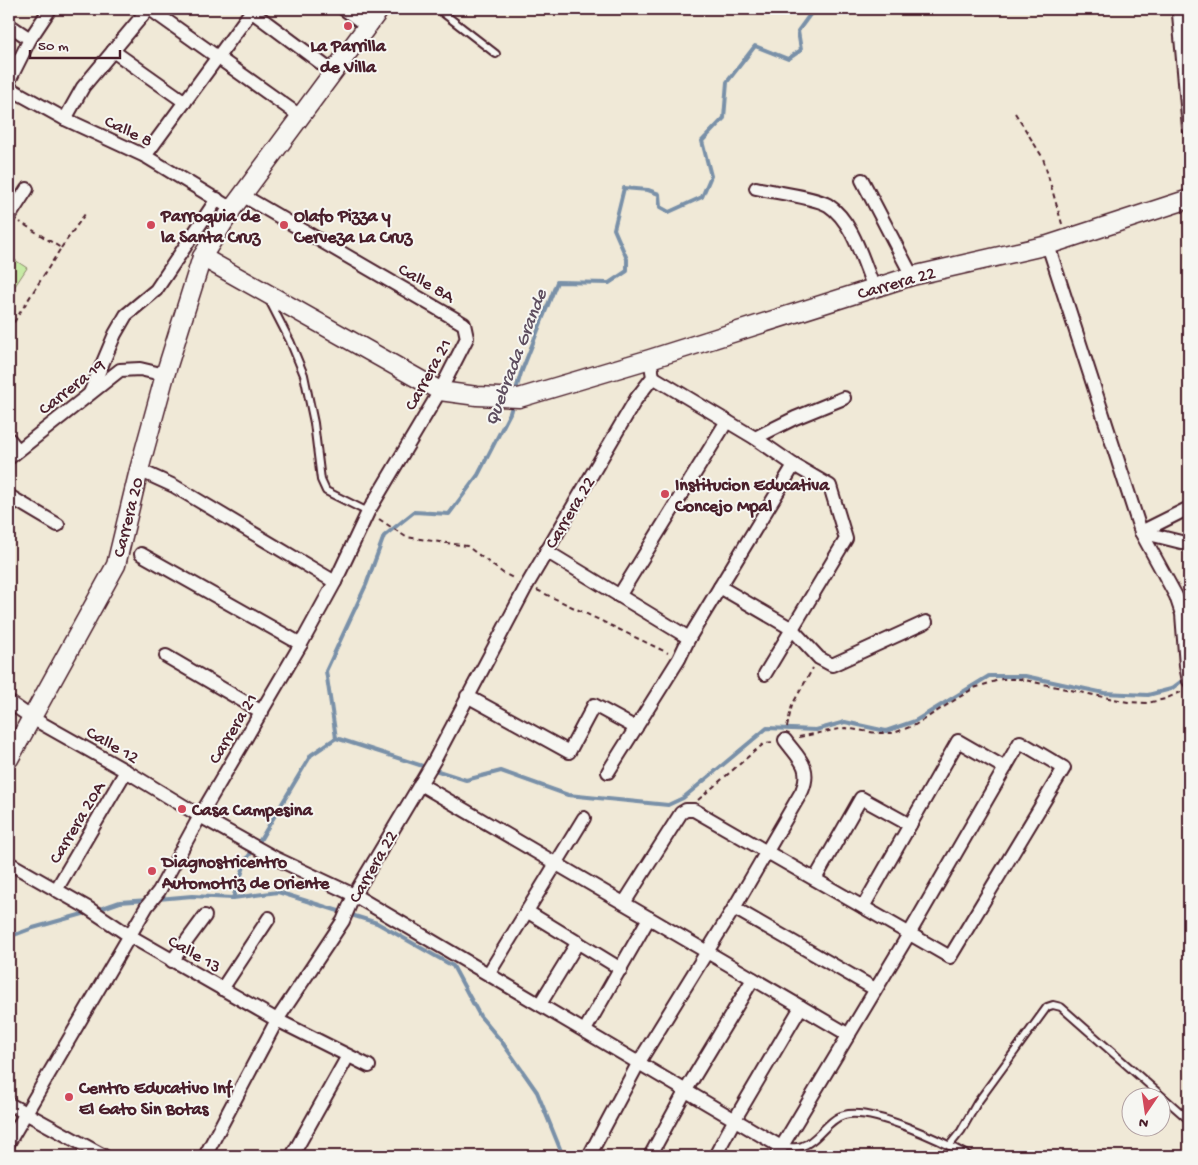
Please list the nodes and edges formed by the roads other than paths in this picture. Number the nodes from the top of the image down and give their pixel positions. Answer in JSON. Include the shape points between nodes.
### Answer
{"nodes":[{"id":1,"x":50,"y":9,"type":"edge"},
{"id":2,"x":149,"y":9,"type":"edge"},
{"id":3,"x":344,"y":9,"type":"edge"},
{"id":4,"x":380,"y":9,"type":"edge"},
{"id":5,"x":438,"y":9,"type":"edge"},
{"id":6,"x":252,"y":10,"type":"edge"},
{"id":7,"x":1179,"y":14,"type":"dead end"},
{"id":8,"x":9,"y":25,"type":"edge"},
{"id":9,"x":367,"y":26,"type":"junction"},
{"id":10,"x":30,"y":39,"type":"junction"},
{"id":11,"x":113,"y":51,"type":"junction"},
{"id":12,"x":496,"y":54,"type":"dead end"},
{"id":13,"x":217,"y":57,"type":"junction"},
{"id":14,"x":333,"y":72,"type":"junction"},
{"id":15,"x":9,"y":81,"type":"edge"},
{"id":16,"x":1187,"y":83,"type":"edge"},
{"id":17,"x":9,"y":88,"type":"edge"},
{"id":18,"x":185,"y":102,"type":"junction"},
{"id":19,"x":300,"y":116,"type":"junction"},
{"id":20,"x":65,"y":119,"type":"junction"},
{"id":21,"x":1189,"y":128,"type":"edge"},
{"id":22,"x":145,"y":156,"type":"junction"},
{"id":23,"x":862,"y":180,"type":"dead end"},
{"id":24,"x":756,"y":188,"type":"dead end"},
{"id":25,"x":27,"y":189,"type":"dead end"},
{"id":26,"x":217,"y":199,"type":"junction"},
{"id":27,"x":1189,"y":199,"type":"edge"},
{"id":28,"x":237,"y":202,"type":"junction"},
{"id":29,"x":9,"y":216,"type":"edge"},
{"id":30,"x":1048,"y":245,"type":"junction"},
{"id":31,"x":202,"y":257,"type":"junction"},
{"id":32,"x":912,"y":276,"type":"junction"},
{"id":33,"x":874,"y":288,"type":"junction"},
{"id":34,"x":265,"y":292,"type":"junction"},
{"id":35,"x":464,"y":324,"type":"joint"},
{"id":36,"x":650,"y":359,"type":"junction"},
{"id":37,"x":165,"y":374,"type":"junction"},
{"id":38,"x":653,"y":377,"type":"junction"},
{"id":39,"x":440,"y":391,"type":"junction"},
{"id":40,"x":90,"y":394,"type":"junction"},
{"id":41,"x":844,"y":398,"type":"dead end"},
{"id":42,"x":727,"y":421,"type":"junction"},
{"id":43,"x":755,"y":438,"type":"junction"},
{"id":44,"x":9,"y":439,"type":"edge"},
{"id":45,"x":13,"y":454,"type":"edge"},
{"id":46,"x":794,"y":465,"type":"junction"},
{"id":47,"x":139,"y":470,"type":"junction"},
{"id":48,"x":9,"y":496,"type":"edge"},
{"id":49,"x":1189,"y":508,"type":"edge"},
{"id":50,"x":368,"y":512,"type":"junction"},
{"id":51,"x":58,"y":525,"type":"dead end"},
{"id":52,"x":1141,"y":532,"type":"junction"},
{"id":53,"x":1189,"y":544,"type":"edge"},
{"id":54,"x":546,"y":551,"type":"junction"},
{"id":55,"x":141,"y":554,"type":"dead end"},
{"id":56,"x":336,"y":582,"type":"junction"},
{"id":57,"x":720,"y":587,"type":"junction"},
{"id":58,"x":619,"y":596,"type":"junction"},
{"id":59,"x":926,"y":622,"type":"dead end"},
{"id":60,"x":792,"y":629,"type":"junction"},
{"id":61,"x":689,"y":638,"type":"junction"},
{"id":62,"x":301,"y":644,"type":"junction"},
{"id":63,"x":166,"y":656,"type":"dead end"},
{"id":64,"x":765,"y":674,"type":"dead end"},
{"id":65,"x":1189,"y":681,"type":"edge"},
{"id":66,"x":467,"y":696,"type":"junction"},
{"id":67,"x":9,"y":702,"type":"edge"},
{"id":68,"x":262,"y":712,"type":"junction"},
{"id":69,"x":32,"y":718,"type":"junction"},
{"id":70,"x":636,"y":728,"type":"junction"},
{"id":71,"x":785,"y":736,"type":"road end"},
{"id":72,"x":9,"y":759,"type":"edge"},
{"id":73,"x":1005,"y":768,"type":"junction"},
{"id":74,"x":126,"y":771,"type":"junction"},
{"id":75,"x":608,"y":772,"type":"dead end"},
{"id":76,"x":422,"y":779,"type":"junction"},
{"id":77,"x":200,"y":816,"type":"junction"},
{"id":78,"x":584,"y":818,"type":"dead end"},
{"id":79,"x":910,"y":825,"type":"junction"},
{"id":80,"x":767,"y":852,"type":"junction"},
{"id":81,"x":9,"y":863,"type":"edge"},
{"id":82,"x":557,"y":864,"type":"junction"},
{"id":83,"x":815,"y":879,"type":"junction"},
{"id":84,"x":56,"y":890,"type":"junction"},
{"id":85,"x":354,"y":895,"type":"junction"},
{"id":86,"x":624,"y":903,"type":"junction"},
{"id":87,"x":863,"y":907,"type":"junction"},
{"id":88,"x":734,"y":908,"type":"junction"},
{"id":89,"x":528,"y":912,"type":"junction"},
{"id":90,"x":205,"y":916,"type":"dead end"},
{"id":91,"x":269,"y":918,"type":"dead end"},
{"id":92,"x":650,"y":918,"type":"junction"},
{"id":93,"x":909,"y":934,"type":"junction"},
{"id":94,"x":130,"y":936,"type":"junction"},
{"id":95,"x":578,"y":942,"type":"junction"},
{"id":96,"x":707,"y":952,"type":"junction"},
{"id":97,"x":172,"y":961,"type":"junction"},
{"id":98,"x":621,"y":968,"type":"junction"},
{"id":99,"x":489,"y":974,"type":"junction"},
{"id":100,"x":753,"y":979,"type":"junction"},
{"id":101,"x":222,"y":989,"type":"junction"},
{"id":102,"x":875,"y":989,"type":"junction"},
{"id":103,"x":540,"y":1004,"type":"junction"},
{"id":104,"x":801,"y":1007,"type":"junction"},
{"id":105,"x":277,"y":1020,"type":"junction"},
{"id":106,"x":585,"y":1030,"type":"junction"},
{"id":107,"x":849,"y":1035,"type":"junction"},
{"id":108,"x":348,"y":1056,"type":"junction"},
{"id":109,"x":639,"y":1062,"type":"junction"},
{"id":110,"x":368,"y":1066,"type":"dead end"},
{"id":111,"x":686,"y":1090,"type":"junction"},
{"id":112,"x":9,"y":1104,"type":"edge"},
{"id":113,"x":25,"y":1112,"type":"junction"},
{"id":114,"x":735,"y":1119,"type":"junction"},
{"id":115,"x":1189,"y":1120,"type":"edge"},
{"id":116,"x":9,"y":1142,"type":"edge"},
{"id":117,"x":949,"y":1146,"type":"junction"},
{"id":118,"x":779,"y":1152,"type":"edge"},
{"id":119,"x":104,"y":1156,"type":"edge"},
{"id":120,"x":205,"y":1156,"type":"edge"},
{"id":121,"x":292,"y":1156,"type":"edge"},
{"id":122,"x":589,"y":1156,"type":"edge"},
{"id":123,"x":650,"y":1156,"type":"edge"},
{"id":124,"x":715,"y":1156,"type":"edge"},
{"id":125,"x":969,"y":1156,"type":"edge"}],
"edges":[{"from":1,"to":10,"type":"street"},
{"from":2,"to":11,"type":"street"},
{"from":2,"to":13,"type":"street"},
{"from":3,"to":9,"type":"street"},
{"from":4,"to":9,"type":"main road","name":"Carrera 20"},
{"from":5,"to":12,"type":"lane"},
{"from":6,"to":13,"type":"street"},
{"from":6,"to":14,"type":"street"},
{"from":7,"to":16,"type":"street"},
{"from":8,"to":10,"type":"street"},
{"from":9,"to":14,"type":"main road","name":"Carrera 20"},
{"from":10,"to":15,"type":"street"},
{"from":11,"to":18,"type":"street"},
{"from":11,"to":20,"type":"street","via":[[83,87]]},
{"from":13,"to":18,"type":"street"},
{"from":13,"to":19,"type":"street"},
{"from":14,"to":19,"type":"main road","name":"Carrera 20"},
{"from":16,"to":21,"type":"street"},
{"from":17,"to":20,"type":"street","name":"Calle 8"},
{"from":18,"to":22,"type":"street"},
{"from":19,"to":28,"type":"main road","name":"Carrera 20"},
{"from":20,"to":22,"type":"street","name":"Calle 8"},
{"from":22,"to":26,"type":"street","name":"Calle 8"},
{"from":23,"to":32,"type":"street"},
{"from":24,"to":33,"type":"street","via":[[827,204],[847,223]]},
{"from":25,"to":29,"type":"street"},
{"from":26,"to":28,"type":"street","name":"Calle 8"},
{"from":26,"to":40,"type":"street","via":[[156,290],[126,315]]},
{"from":27,"to":30,"type":"main road","name":"Carrera 22"},
{"from":28,"to":31,"type":"main road","name":"Carrera 20"},
{"from":28,"to":35,"type":"street","name":"Calle 8A"},
{"from":30,"to":32,"type":"main road","name":"Carrera 22"},
{"from":30,"to":52,"type":"street"},
{"from":31,"to":34,"type":"main road"},
{"from":31,"to":37,"type":"main road","name":"Carrera 20"},
{"from":32,"to":33,"type":"main road","name":"Carrera 22"},
{"from":33,"to":36,"type":"main road","name":"Carrera 22"},
{"from":34,"to":39,"type":"main road"},
{"from":34,"to":50,"type":"lane","via":[[304,375],[321,480],[326,491]]},
{"from":35,"to":39,"type":"street","name":"Carrera 21","via":[[467,338]]},
{"from":36,"to":38,"type":"street"},
{"from":36,"to":39,"type":"main road","name":"Carrera 22","via":[[513,398]]},
{"from":37,"to":40,"type":"street","name":"Carrera 19","via":[[140,369],[120,370]]},
{"from":37,"to":47,"type":"main road","name":"Carrera 20"},
{"from":38,"to":42,"type":"street"},
{"from":38,"to":54,"type":"street","name":"Carrera 22","via":[[636,399]]},
{"from":39,"to":50,"type":"street","name":"Carrera 21"},
{"from":40,"to":45,"type":"street","name":"Carrera 19"},
{"from":41,"to":43,"type":"street"},
{"from":42,"to":43,"type":"street"},
{"from":42,"to":58,"type":"street"},
{"from":43,"to":46,"type":"street"},
{"from":44,"to":45,"type":"street"},
{"from":46,"to":57,"type":"street"},
{"from":46,"to":60,"type":"street","via":[[830,486],[846,539]]},
{"from":47,"to":56,"type":"street","via":[[174,486]]},
{"from":47,"to":69,"type":"main road","name":"Carrera 20","via":[[116,565]]},
{"from":48,"to":51,"type":"street"},
{"from":49,"to":52,"type":"street"},
{"from":50,"to":56,"type":"street","name":"Carrera 21"},
{"from":52,"to":53,"type":"street"},
{"from":52,"to":65,"type":"street","via":[[1176,596],[1184,626]]},
{"from":54,"to":58,"type":"street"},
{"from":54,"to":66,"type":"street","name":"Carrera 22"},
{"from":55,"to":62,"type":"street"},
{"from":56,"to":62,"type":"street","name":"Carrera 21"},
{"from":57,"to":60,"type":"street"},
{"from":57,"to":61,"type":"street"},
{"from":58,"to":61,"type":"street"},
{"from":59,"to":60,"type":"street","via":[[832,665],[819,658]]},
{"from":60,"to":64,"type":"street"},
{"from":61,"to":70,"type":"street"},
{"from":62,"to":68,"type":"street","name":"Carrera 21"},
{"from":63,"to":68,"type":"street"},
{"from":66,"to":70,"type":"street","via":[[569,752],[594,705]]},
{"from":66,"to":76,"type":"street","name":"Carrera 22"},
{"from":67,"to":69,"type":"street","name":"Calle 12"},
{"from":68,"to":77,"type":"street","name":"Carrera 21"},
{"from":69,"to":72,"type":"main road","name":"Carrera 20"},
{"from":69,"to":74,"type":"street","name":"Calle 12"},
{"from":70,"to":75,"type":"street"},
{"from":71,"to":80,"type":"street","via":[[807,776],[802,791]]},
{"from":73,"to":79,"type":"street","via":[[958,741]]},
{"from":73,"to":93,"type":"street"},
{"from":73,"to":93,"type":"street","via":[[1020,742],[1064,768],[950,957]]},
{"from":74,"to":77,"type":"street","name":"Calle 12"},
{"from":74,"to":84,"type":"street","name":"Carrera 20A"},
{"from":76,"to":82,"type":"street"},
{"from":76,"to":85,"type":"street","name":"Carrera 22"},
{"from":77,"to":85,"type":"street","name":"Calle 12","via":[[275,858]]},
{"from":77,"to":94,"type":"street","name":"Carrera 21"},
{"from":78,"to":82,"type":"street"},
{"from":79,"to":83,"type":"street","via":[[862,798]]},
{"from":79,"to":87,"type":"street"},
{"from":80,"to":83,"type":"street"},
{"from":80,"to":86,"type":"street","via":[[694,810],[686,810]]},
{"from":80,"to":88,"type":"street"},
{"from":81,"to":84,"type":"street","name":"Calle 13"},
{"from":82,"to":86,"type":"street"},
{"from":82,"to":89,"type":"street"},
{"from":83,"to":87,"type":"street"},
{"from":84,"to":94,"type":"street","name":"Calle 13"},
{"from":85,"to":99,"type":"street","name":"Calle 12"},
{"from":85,"to":105,"type":"street","name":"Carrera 22","via":[[345,916]]},
{"from":86,"to":92,"type":"street"},
{"from":87,"to":93,"type":"street"},
{"from":88,"to":96,"type":"street"},
{"from":88,"to":102,"type":"street"},
{"from":89,"to":95,"type":"street"},
{"from":89,"to":99,"type":"street"},
{"from":90,"to":97,"type":"street"},
{"from":91,"to":101,"type":"street"},
{"from":92,"to":96,"type":"street"},
{"from":92,"to":98,"type":"street"},
{"from":93,"to":102,"type":"street"},
{"from":94,"to":97,"type":"street","name":"Calle 13"},
{"from":94,"to":113,"type":"street","name":"Carrera 21"},
{"from":95,"to":98,"type":"street"},
{"from":95,"to":103,"type":"street"},
{"from":96,"to":100,"type":"street"},
{"from":96,"to":109,"type":"street"},
{"from":97,"to":101,"type":"street","name":"Calle 13"},
{"from":98,"to":106,"type":"street"},
{"from":99,"to":103,"type":"street","name":"Calle 12"},
{"from":100,"to":104,"type":"street"},
{"from":100,"to":111,"type":"street"},
{"from":101,"to":105,"type":"street","name":"Calle 13"},
{"from":102,"to":107,"type":"street"},
{"from":103,"to":106,"type":"street","name":"Calle 12"},
{"from":104,"to":107,"type":"street"},
{"from":104,"to":114,"type":"street"},
{"from":105,"to":108,"type":"street","name":"Calle 13"},
{"from":105,"to":120,"type":"street","name":"Carrera 22"},
{"from":106,"to":109,"type":"street","name":"Calle 12"},
{"from":107,"to":118,"type":"street"},
{"from":108,"to":110,"type":"street","name":"Calle 13"},
{"from":108,"to":121,"type":"street"},
{"from":109,"to":111,"type":"street","name":"Calle 12"},
{"from":109,"to":122,"type":"street"},
{"from":111,"to":114,"type":"street","name":"Calle 12"},
{"from":111,"to":123,"type":"street"},
{"from":112,"to":113,"type":"street"},
{"from":113,"to":116,"type":"street","name":"Carrera 21"},
{"from":113,"to":119,"type":"street"},
{"from":114,"to":118,"type":"street","name":"Calle 12"},
{"from":114,"to":124,"type":"street"},
{"from":115,"to":117,"type":"lane","via":[[1061,1007],[1054,1006],[1047,1007]]},
{"from":117,"to":118,"type":"lane","via":[[899,1124],[860,1113],[844,1114],[802,1146]]},
{"from":117,"to":125,"type":"lane"}]}
